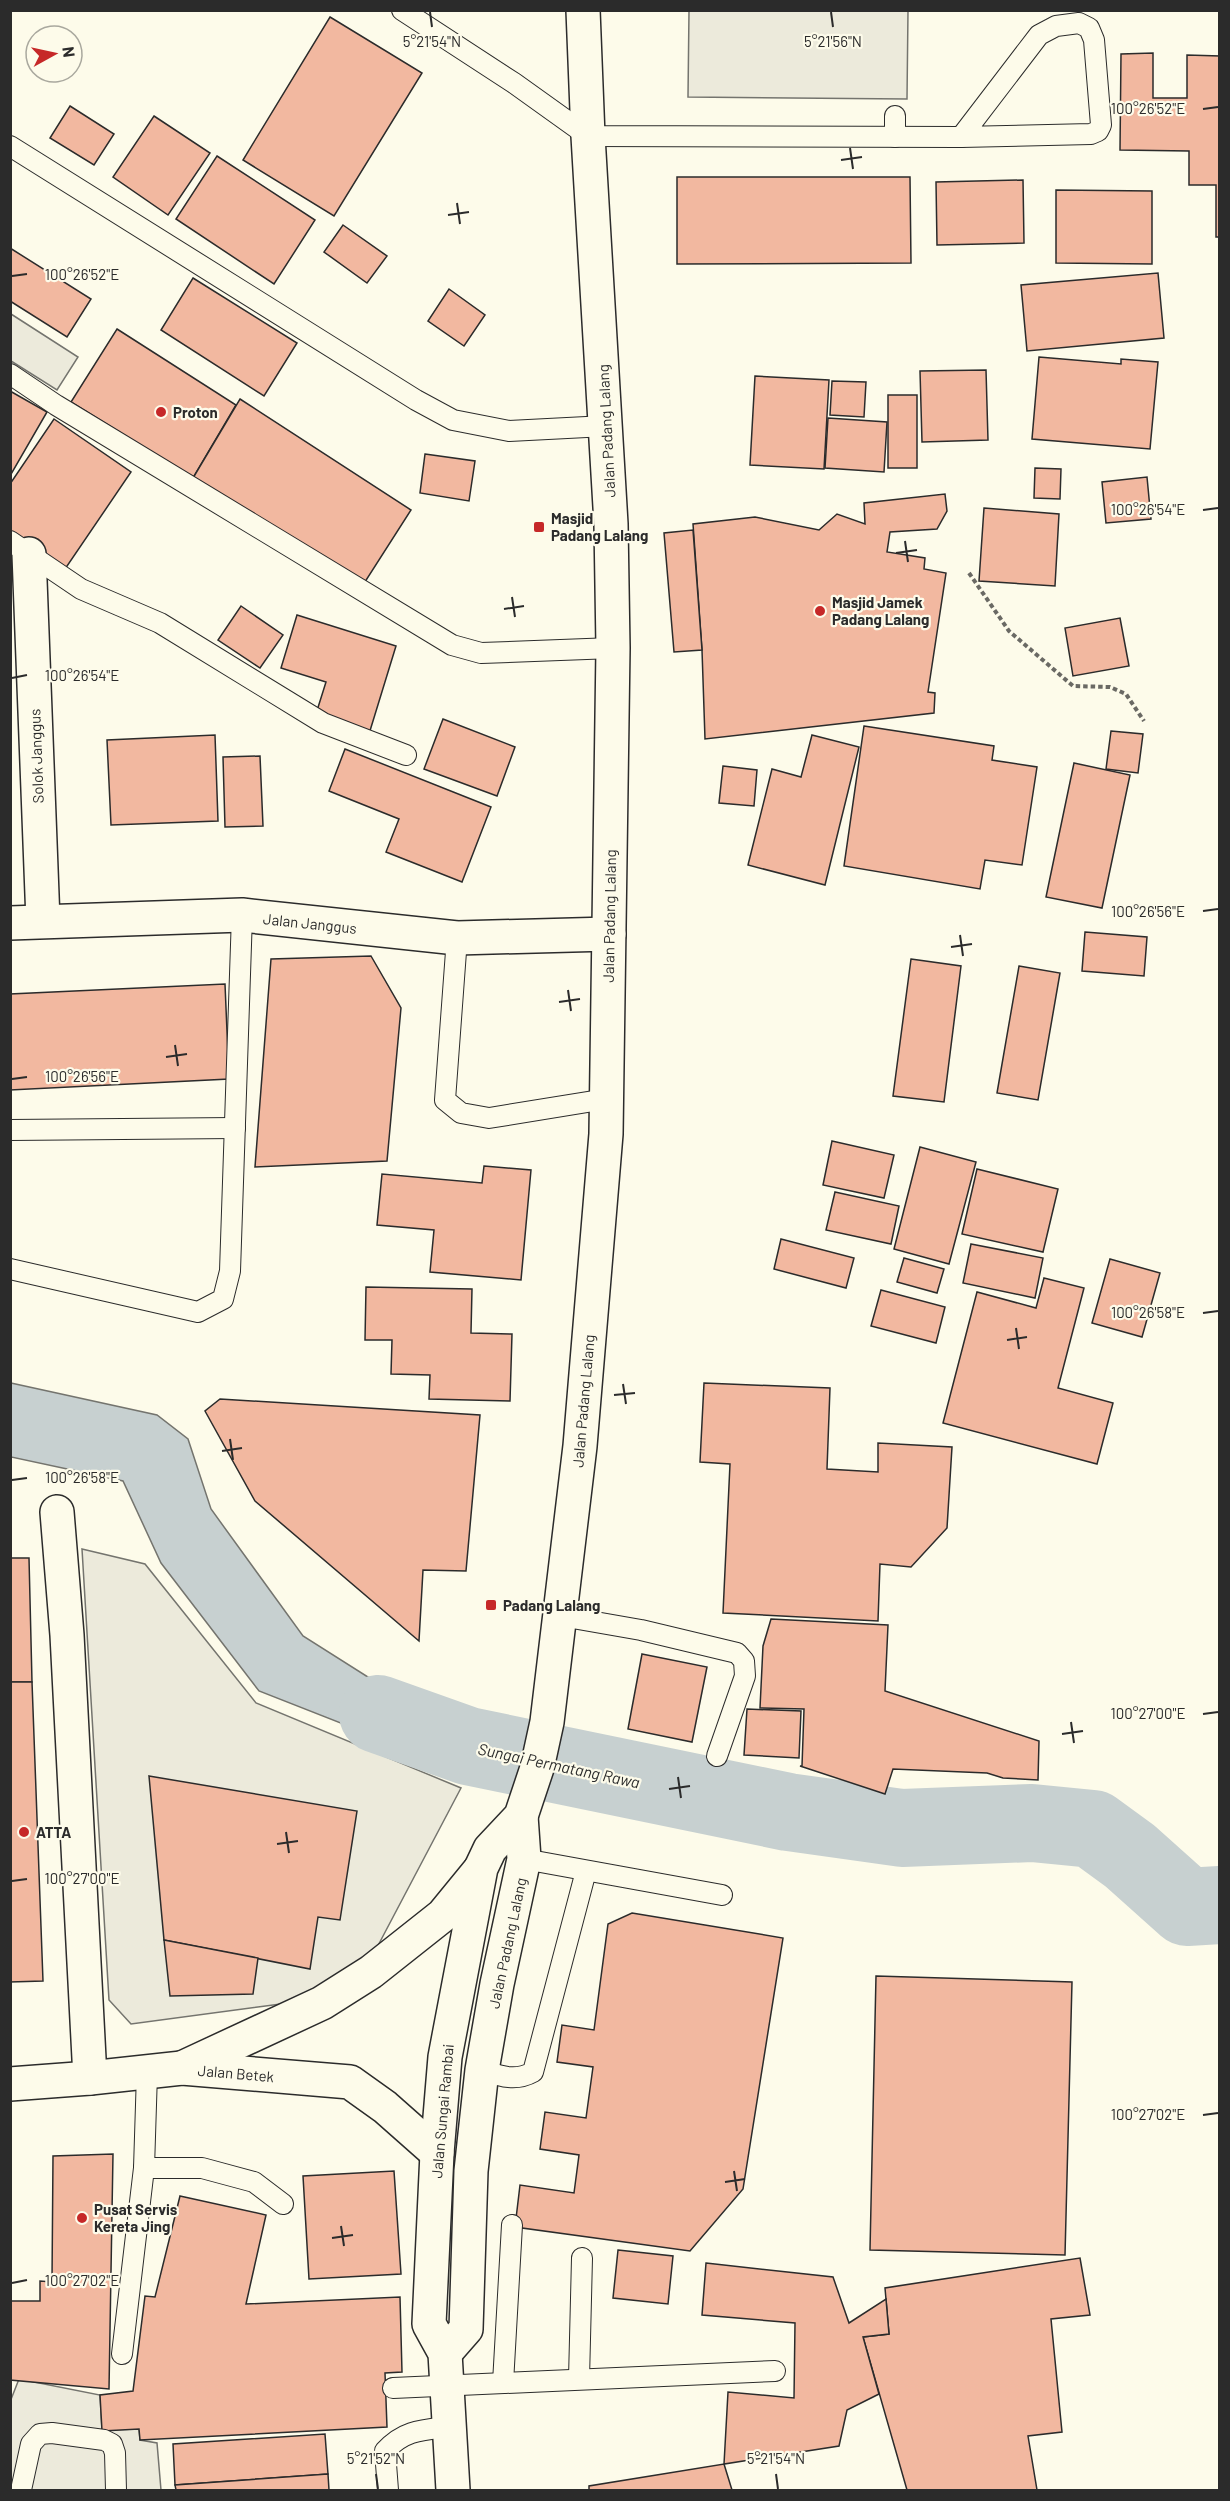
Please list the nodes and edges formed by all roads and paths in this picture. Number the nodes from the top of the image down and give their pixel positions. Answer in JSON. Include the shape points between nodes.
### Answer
{"nodes":[{"id":1,"x":402,"y":10,"type":"edge"},
{"id":2,"x":584,"y":10,"type":"edge"},
{"id":3,"x":895,"y":116,"type":"dead end"},
{"id":4,"x":588,"y":136,"type":"junction"},
{"id":5,"x":895,"y":137,"type":"junction"},
{"id":6,"x":961,"y":137,"type":"junction"},
{"id":7,"x":10,"y":146,"type":"edge"},
{"id":8,"x":10,"y":374,"type":"edge"},
{"id":9,"x":606,"y":426,"type":"junction"},
{"id":10,"x":20,"y":548,"type":"edge"},
{"id":11,"x":969,"y":573,"type":"dead end"},
{"id":12,"x":613,"y":648,"type":"junction"},
{"id":13,"x":1144,"y":720,"type":"dead end"},
{"id":14,"x":406,"y":755,"type":"dead end"},
{"id":15,"x":242,"y":915,"type":"junction"},
{"id":16,"x":43,"y":921,"type":"junction"},
{"id":17,"x":10,"y":924,"type":"edge"},
{"id":18,"x":609,"y":934,"type":"junction"},
{"id":19,"x":457,"y":938,"type":"junction"},
{"id":20,"x":606,"y":1099,"type":"junction"},
{"id":21,"x":235,"y":1128,"type":"junction"},
{"id":22,"x":10,"y":1130,"type":"edge"},
{"id":23,"x":10,"y":1269,"type":"edge"},
{"id":24,"x":57,"y":1512,"type":"dead end"},
{"id":25,"x":561,"y":1616,"type":"junction"},
{"id":26,"x":717,"y":1756,"type":"dead end"},
{"id":27,"x":524,"y":1809,"type":"junction"},
{"id":28,"x":524,"y":1859,"type":"junction"},
{"id":29,"x":482,"y":1868,"type":"junction"},
{"id":30,"x":586,"y":1871,"type":"junction"},
{"id":31,"x":722,"y":1895,"type":"dead end"},
{"id":32,"x":182,"y":2068,"type":"junction"},
{"id":33,"x":482,"y":2070,"type":"junction"},
{"id":34,"x":147,"y":2073,"type":"junction"},
{"id":35,"x":90,"y":2078,"type":"junction"},
{"id":36,"x":10,"y":2084,"type":"edge"},
{"id":37,"x":437,"y":2153,"type":"junction"},
{"id":38,"x":144,"y":2168,"type":"junction"},
{"id":39,"x":283,"y":2204,"type":"dead end"},
{"id":40,"x":512,"y":2225,"type":"dead end"},
{"id":41,"x":582,"y":2258,"type":"dead end"},
{"id":42,"x":122,"y":2354,"type":"dead end"},
{"id":43,"x":445,"y":2354,"type":"junction"},
{"id":44,"x":776,"y":2371,"type":"dead end"},
{"id":45,"x":579,"y":2379,"type":"junction"},
{"id":46,"x":503,"y":2383,"type":"junction"},
{"id":47,"x":447,"y":2386,"type":"junction"},
{"id":48,"x":393,"y":2388,"type":"dead end"},
{"id":49,"x":449,"y":2427,"type":"junction"},
{"id":50,"x":21,"y":2490,"type":"edge"},
{"id":51,"x":116,"y":2490,"type":"edge"},
{"id":52,"x":388,"y":2490,"type":"edge"},
{"id":53,"x":453,"y":2490,"type":"edge"}],
"edges":[{"from":1,"to":4,"type":"lane"},
{"from":2,"to":4,"type":"main road","name":"Jalan Padang Lalang"},
{"from":3,"to":5,"type":"lane"},
{"from":4,"to":5,"type":"lane"},
{"from":4,"to":9,"type":"main road","name":"Jalan Padang Lalang"},
{"from":5,"to":6,"type":"lane"},
{"from":6,"to":6,"type":"lane","via":[[1040,35],[1056,26],[1079,23],[1089,28],[1095,51],[1101,125],[1098,131]]},
{"from":7,"to":9,"type":"lane","via":[[453,420],[509,431]]},
{"from":8,"to":12,"type":"lane","via":[[452,645],[481,653]]},
{"from":9,"to":12,"type":"main road","name":"Jalan Padang Lalang"},
{"from":10,"to":14,"type":"lane","via":[[81,589],[160,623],[323,723]]},
{"from":10,"to":16,"type":"main road","name":"Solok Janggus"},
{"from":11,"to":13,"type":"path","via":[[1009,631],[1073,686],[1110,687],[1126,694]]},
{"from":12,"to":18,"type":"main road","name":"Jalan Padang Lalang"},
{"from":15,"to":16,"type":"main road","name":"Jalan Janggus"},
{"from":15,"to":19,"type":"main road","name":"Jalan Janggus"},
{"from":15,"to":21,"type":"lane"},
{"from":16,"to":17,"type":"main road","name":"Jalan Janggus"},
{"from":18,"to":19,"type":"main road","name":"Jalan Janggus"},
{"from":18,"to":20,"type":"main road","name":"Jalan Padang Lalang"},
{"from":19,"to":20,"type":"lane","via":[[445,1100],[461,1113],[489,1118]]},
{"from":20,"to":25,"type":"main road","name":"Jalan Padang Lalang","via":[[581,1435]]},
{"from":21,"to":22,"type":"lane"},
{"from":21,"to":23,"type":"lane","via":[[230,1271],[224,1299],[198,1312]]},
{"from":24,"to":35,"type":"main road"},
{"from":25,"to":26,"type":"lane","via":[[737,1653],[744,1661],[745,1676]]},
{"from":25,"to":27,"type":"main road","name":"Jalan Padang Lalang","via":[[547,1722]]},
{"from":27,"to":28,"type":"main road","name":"Jalan Padang Lalang"},
{"from":27,"to":29,"type":"main road","name":"Jalan Padang Lalang","via":[[490,1850]]},
{"from":28,"to":30,"type":"lane"},
{"from":28,"to":33,"type":"main road","name":"Jalan Padang Lalang"},
{"from":29,"to":32,"type":"main road","via":[[443,1915],[371,1972],[322,2003]]},
{"from":29,"to":37,"type":"main road","name":"Jalan Sungai Rambai","via":[[445,2057]]},
{"from":30,"to":31,"type":"lane"},
{"from":30,"to":33,"type":"lane","via":[[532,2073],[514,2079]]},
{"from":32,"to":34,"type":"main road","name":"Jalan Betek"},
{"from":32,"to":37,"type":"main road","name":"Jalan Betek","via":[[350,2082]]},
{"from":33,"to":43,"type":"main road","via":[[471,2171],[466,2329]]},
{"from":34,"to":35,"type":"main road","name":"Jalan Betek"},
{"from":34,"to":38,"type":"lane"},
{"from":35,"to":36,"type":"main road","name":"Jalan Betek"},
{"from":37,"to":43,"type":"main road","name":"Jalan Sungai Rambai","via":[[429,2324]]},
{"from":38,"to":39,"type":"lane","via":[[201,2168],[254,2182]]},
{"from":38,"to":42,"type":"lane"},
{"from":40,"to":46,"type":"lane"},
{"from":41,"to":45,"type":"lane"},
{"from":43,"to":47,"type":"main road","name":"Jalan Sungai Rambai"},
{"from":44,"to":45,"type":"lane"},
{"from":45,"to":46,"type":"lane"},
{"from":46,"to":47,"type":"lane"},
{"from":47,"to":48,"type":"lane"},
{"from":47,"to":49,"type":"main road","name":"Jalan Sungai Rambai"},
{"from":49,"to":52,"type":"lane","via":[[418,2430],[396,2438],[385,2451]]},
{"from":49,"to":53,"type":"main road","name":"Jalan Sungai Rambai"},
{"from":50,"to":51,"type":"lane","via":[[31,2444],[40,2434],[52,2433],[112,2444]]}]}
